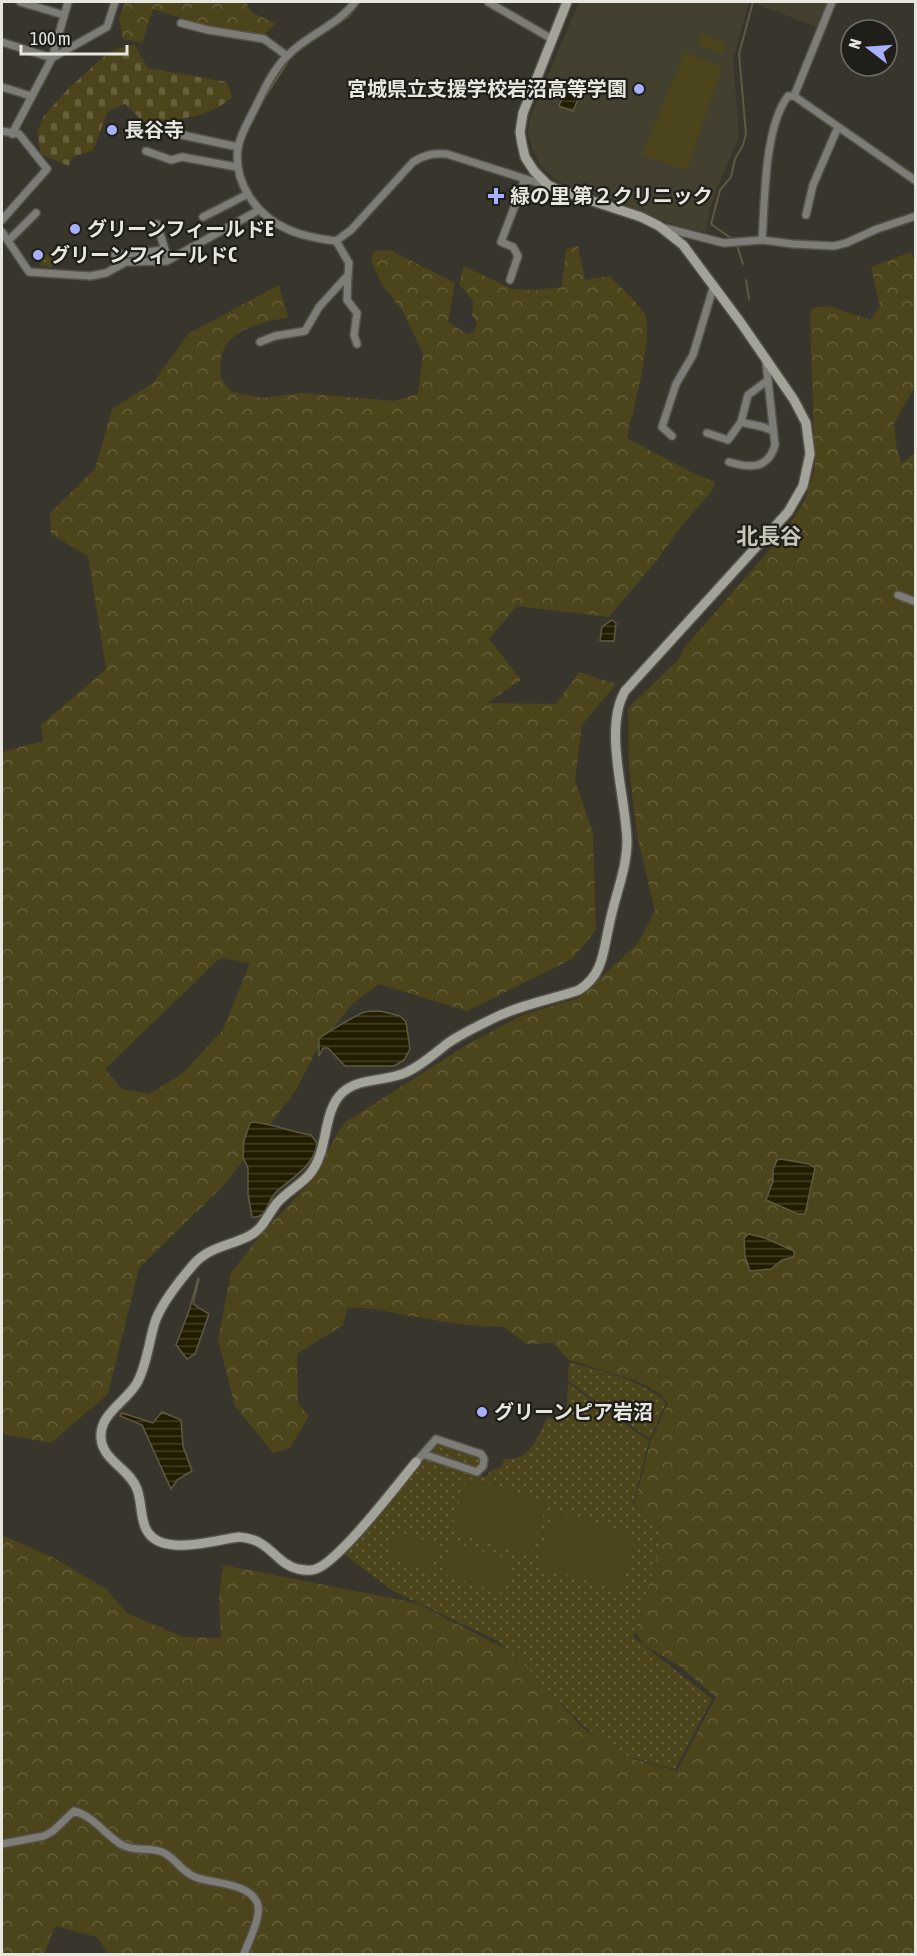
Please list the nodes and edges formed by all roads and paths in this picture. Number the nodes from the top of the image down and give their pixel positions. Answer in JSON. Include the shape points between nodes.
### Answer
{"nodes":[{"id":1,"x":21,"y":2,"type":"edge"},
{"id":2,"x":68,"y":2,"type":"edge"},
{"id":3,"x":114,"y":2,"type":"edge"},
{"id":4,"x":355,"y":2,"type":"edge"},
{"id":5,"x":488,"y":2,"type":"edge"},
{"id":6,"x":567,"y":2,"type":"edge"},
{"id":7,"x":832,"y":2,"type":"edge"},
{"id":8,"x":64,"y":15,"type":"junction"},
{"id":9,"x":181,"y":23,"type":"dead end"},
{"id":10,"x":552,"y":39,"type":"junction"},
{"id":11,"x":2,"y":42,"type":"edge"},
{"id":12,"x":287,"y":56,"type":"junction"},
{"id":13,"x":52,"y":58,"type":"junction"},
{"id":14,"x":2,"y":87,"type":"edge"},
{"id":15,"x":31,"y":96,"type":"junction"},
{"id":16,"x":794,"y":96,"type":"junction"},
{"id":17,"x":838,"y":127,"type":"junction"},
{"id":18,"x":2,"y":131,"type":"edge"},
{"id":19,"x":12,"y":134,"type":"junction"},
{"id":20,"x":182,"y":135,"type":"dead end"},
{"id":21,"x":238,"y":147,"type":"junction"},
{"id":22,"x":146,"y":151,"type":"dead end"},
{"id":23,"x":237,"y":167,"type":"junction"},
{"id":24,"x":525,"y":179,"type":"junction"},
{"id":25,"x":915,"y":181,"type":"edge"},
{"id":26,"x":558,"y":190,"type":"junction"},
{"id":27,"x":248,"y":194,"type":"junction"},
{"id":28,"x":259,"y":210,"type":"junction"},
{"id":29,"x":36,"y":213,"type":"dead end"},
{"id":30,"x":806,"y":215,"type":"dead end"},
{"id":31,"x":915,"y":216,"type":"edge"},
{"id":32,"x":203,"y":217,"type":"dead end"},
{"id":33,"x":2,"y":220,"type":"edge"},
{"id":34,"x":158,"y":224,"type":"dead end"},
{"id":35,"x":658,"y":226,"type":"junction"},
{"id":36,"x":2,"y":232,"type":"edge"},
{"id":37,"x":762,"y":240,"type":"junction"},
{"id":38,"x":8,"y":241,"type":"junction"},
{"id":39,"x":336,"y":241,"type":"junction"},
{"id":40,"x":165,"y":250,"type":"junction"},
{"id":41,"x":115,"y":255,"type":"dead end"},
{"id":42,"x":170,"y":259,"type":"junction"},
{"id":43,"x":348,"y":275,"type":"junction"},
{"id":44,"x":510,"y":280,"type":"dead end"},
{"id":45,"x":714,"y":285,"type":"junction"},
{"id":46,"x":260,"y":342,"type":"dead end"},
{"id":47,"x":357,"y":344,"type":"dead end"},
{"id":48,"x":766,"y":360,"type":"junction"},
{"id":49,"x":768,"y":380,"type":"junction"},
{"id":50,"x":741,"y":422,"type":"junction"},
{"id":51,"x":773,"y":431,"type":"junction"},
{"id":52,"x":706,"y":433,"type":"dead end"},
{"id":53,"x":672,"y":436,"type":"dead end"},
{"id":54,"x":729,"y":462,"type":"dead end"},
{"id":55,"x":898,"y":595,"type":"dead end"},
{"id":56,"x":915,"y":602,"type":"edge"},
{"id":57,"x":420,"y":1458,"type":"junction"},
{"id":58,"x":2,"y":1844,"type":"edge"},
{"id":59,"x":244,"y":1954,"type":"edge"}],
"edges":[{"from":1,"to":8,"type":"street"},
{"from":2,"to":8,"type":"street"},
{"from":3,"to":13,"type":"street","via":[[107,27]]},
{"from":4,"to":12,"type":"street"},
{"from":5,"to":10,"type":"street"},
{"from":6,"to":10,"type":"street"},
{"from":7,"to":16,"type":"street"},
{"from":8,"to":13,"type":"street"},
{"from":9,"to":12,"type":"street","via":[[264,39]]},
{"from":10,"to":26,"type":"street","via":[[523,113],[520,132],[525,157],[534,171]]},
{"from":11,"to":13,"type":"street"},
{"from":12,"to":21,"type":"street","via":[[266,86]]},
{"from":13,"to":15,"type":"street"},
{"from":14,"to":15,"type":"street"},
{"from":15,"to":19,"type":"street"},
{"from":16,"to":17,"type":"street"},
{"from":16,"to":37,"type":"street","via":[[788,96],[783,104],[772,134]]},
{"from":17,"to":25,"type":"street"},
{"from":17,"to":30,"type":"street","via":[[813,185]]},
{"from":18,"to":19,"type":"street"},
{"from":19,"to":33,"type":"street","via":[[19,134],[47,169]]},
{"from":20,"to":21,"type":"street"},
{"from":21,"to":23,"type":"street"},
{"from":22,"to":23,"type":"street","via":[[171,160],[182,157]]},
{"from":23,"to":27,"type":"street"},
{"from":24,"to":26,"type":"street"},
{"from":24,"to":39,"type":"street","via":[[447,154],[423,156]]},
{"from":24,"to":44,"type":"street","via":[[501,242],[513,247],[518,256]]},
{"from":26,"to":35,"type":"street"},
{"from":27,"to":28,"type":"street"},
{"from":27,"to":32,"type":"street"},
{"from":28,"to":39,"type":"street","via":[[285,229]]},
{"from":28,"to":42,"type":"street"},
{"from":29,"to":38,"type":"street"},
{"from":31,"to":37,"type":"street","via":[[834,246]]},
{"from":34,"to":40,"type":"street"},
{"from":35,"to":37,"type":"street","via":[[724,243]]},
{"from":35,"to":45,"type":"street","via":[[683,245]]},
{"from":36,"to":38,"type":"street"},
{"from":38,"to":42,"type":"street","via":[[29,272],[90,276],[106,273],[126,262]]},
{"from":39,"to":43,"type":"street","via":[[349,263]]},
{"from":40,"to":41,"type":"street"},
{"from":40,"to":42,"type":"street"},
{"from":43,"to":46,"type":"street","via":[[319,307],[305,331]]},
{"from":43,"to":47,"type":"street","via":[[347,300],[357,313]]},
{"from":45,"to":48,"type":"street"},
{"from":45,"to":53,"type":"street","via":[[693,355],[676,384],[662,427]]},
{"from":48,"to":49,"type":"street"},
{"from":48,"to":57,"type":"street","via":[[803,415],[810,443],[808,470],[800,495],[788,512],[620,701],[615,723],[626,861],[594,978],[579,990],[494,1018],[406,1073],[353,1086],[341,1094],[331,1109],[320,1157],[308,1176],[278,1202],[249,1237],[209,1251],[195,1263],[159,1313],[137,1383],[108,1415],[100,1439],[106,1453],[137,1488],[143,1522],[153,1540],[180,1546],[248,1537],[287,1564],[305,1570],[315,1569],[336,1555]]},
{"from":49,"to":50,"type":"street","via":[[748,395]]},
{"from":49,"to":51,"type":"street"},
{"from":50,"to":51,"type":"street"},
{"from":50,"to":52,"type":"street","via":[[728,440]]},
{"from":51,"to":54,"type":"street","via":[[775,445],[765,461],[755,466]]},
{"from":55,"to":56,"type":"street"},
{"from":57,"to":57,"type":"street","via":[[436,1439],[481,1454],[484,1459],[477,1472]]},
{"from":58,"to":59,"type":"street","via":[[44,1836],[74,1811],[84,1814],[120,1844],[164,1853],[190,1875],[246,1890],[257,1901],[259,1910]]}]}
